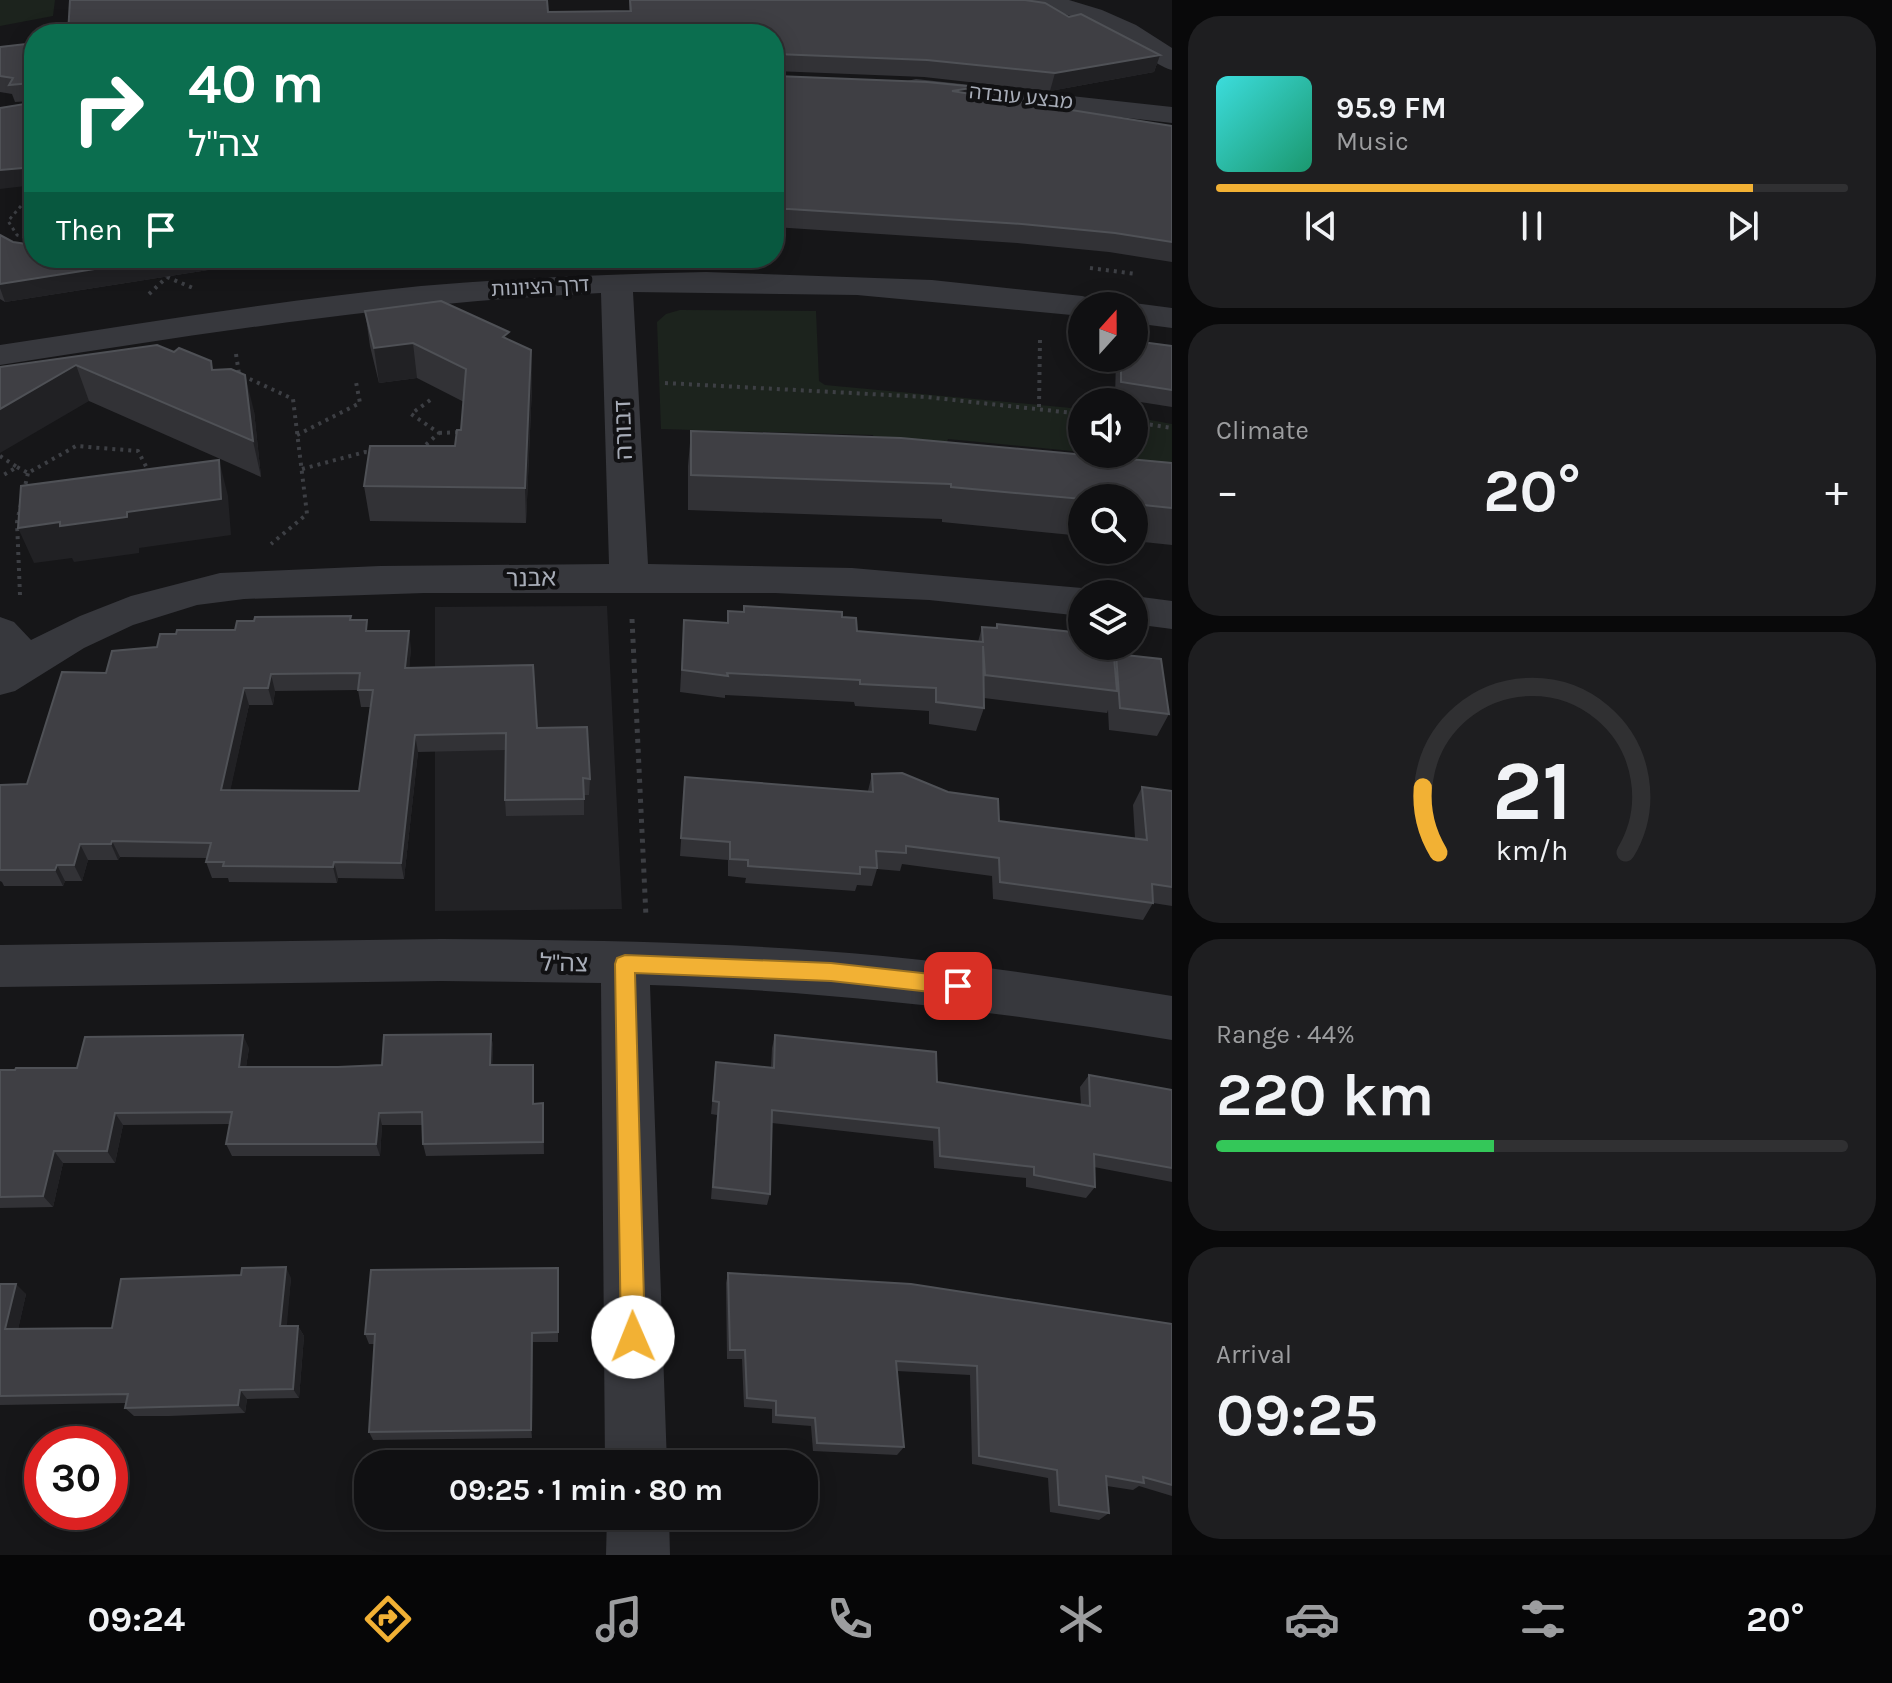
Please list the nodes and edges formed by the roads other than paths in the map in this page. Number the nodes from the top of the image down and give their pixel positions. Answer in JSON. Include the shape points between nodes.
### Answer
{"nodes":[{"id":1,"x":1040,"y":0,"type":"edge"},
{"id":2,"x":1172,"y":62,"type":"edge"},
{"id":3,"x":896,"y":86,"type":"edge"},
{"id":4,"x":1172,"y":115,"type":"edge"},
{"id":5,"x":617,"y":283,"type":"junction"},
{"id":6,"x":1068,"y":305,"type":"edge"},
{"id":7,"x":1148,"y":315,"type":"edge"},
{"id":8,"x":1172,"y":318,"type":"edge"},
{"id":9,"x":0,"y":355,"type":"edge"},
{"id":10,"x":629,"y":577,"type":"junction"},
{"id":11,"x":1068,"y":601,"type":"edge"},
{"id":12,"x":1148,"y":612,"type":"edge"},
{"id":13,"x":1172,"y":615,"type":"edge"},
{"id":14,"x":12,"y":643,"type":"edge"},
{"id":15,"x":636,"y":946,"type":"junction"},
{"id":16,"x":0,"y":966,"type":"edge"},
{"id":17,"x":1172,"y":1018,"type":"edge"},
{"id":18,"x":636,"y":1450,"type":"edge"},
{"id":19,"x":638,"y":1530,"type":"edge"},
{"id":20,"x":638,"y":1555,"type":"edge"}],
"edges":[{"from":1,"to":2,"type":"street","via":[[1127,29]]},
{"from":3,"to":4,"type":"street","name":"מבצע עובדה"},
{"from":5,"to":6,"type":"street","name":"דרך הציונות","via":[[887,286]]},
{"from":5,"to":9,"type":"street","name":"דרך הציונות","via":[[378,301]]},
{"from":5,"to":10,"type":"street","name":"דבורה"},
{"from":7,"to":8,"type":"street"},
{"from":10,"to":11,"type":"street","name":"אבנר","via":[[834,581]]},
{"from":10,"to":14,"type":"street","name":"אבנר","via":[[361,580],[199,590]]},
{"from":12,"to":13,"type":"street"},
{"from":15,"to":16,"type":"street","name":"צה\"ל","via":[[464,960]]},
{"from":15,"to":17,"type":"street","name":"צה\"ל"},
{"from":15,"to":18,"type":"street"},
{"from":19,"to":20,"type":"street"}]}
